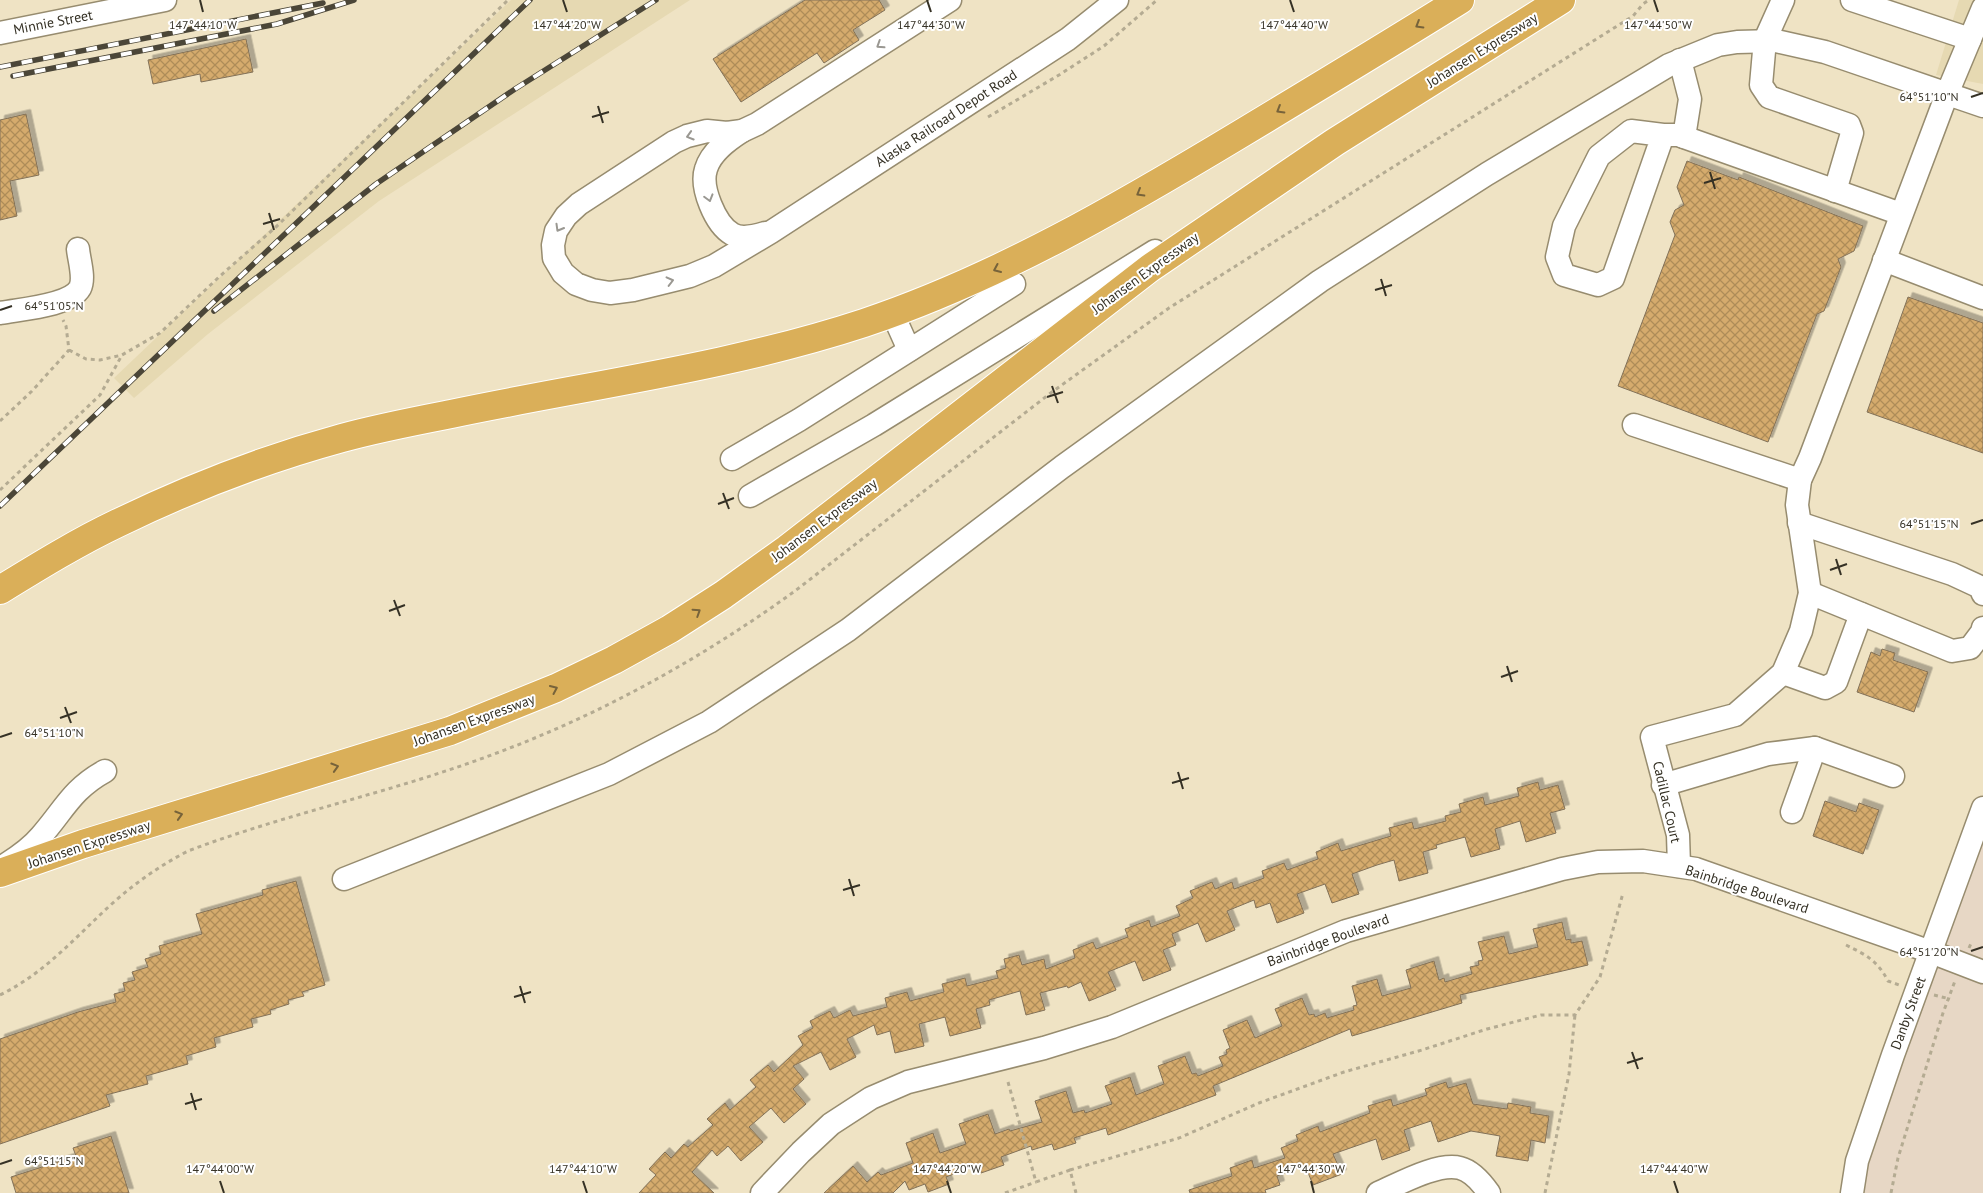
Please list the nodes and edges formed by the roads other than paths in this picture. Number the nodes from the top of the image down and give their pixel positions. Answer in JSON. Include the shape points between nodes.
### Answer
{"nodes":[{"id":1,"x":165,"y":0,"type":"edge"},
{"id":2,"x":950,"y":0,"type":"edge"},
{"id":3,"x":1117,"y":0,"type":"edge"},
{"id":4,"x":1460,"y":0,"type":"edge"},
{"id":5,"x":1561,"y":0,"type":"edge"},
{"id":6,"x":1784,"y":0,"type":"edge"},
{"id":7,"x":1852,"y":0,"type":"edge"},
{"id":8,"x":1983,"y":8,"type":"edge"},
{"id":9,"x":0,"y":33,"type":"edge"},
{"id":10,"x":1765,"y":40,"type":"junction"},
{"id":11,"x":1972,"y":49,"type":"edge"},
{"id":12,"x":1680,"y":60,"type":"junction"},
{"id":13,"x":1947,"y":94,"type":"junction"},
{"id":14,"x":1983,"y":106,"type":"edge"},
{"id":15,"x":742,"y":131,"type":"junction"},
{"id":16,"x":1673,"y":136,"type":"junction"},
{"id":17,"x":1335,"y":142,"type":"junction"},
{"id":18,"x":1835,"y":191,"type":"junction"},
{"id":19,"x":1901,"y":214,"type":"junction"},
{"id":20,"x":771,"y":232,"type":"junction"},
{"id":21,"x":78,"y":249,"type":"dead end"},
{"id":22,"x":1884,"y":260,"type":"junction"},
{"id":23,"x":1014,"y":284,"type":"dead end"},
{"id":24,"x":1983,"y":298,"type":"edge"},
{"id":25,"x":892,"y":312,"type":"junction"},
{"id":26,"x":0,"y":313,"type":"edge"},
{"id":27,"x":909,"y":350,"type":"junction"},
{"id":28,"x":1634,"y":425,"type":"dead end"},
{"id":29,"x":732,"y":458,"type":"dead end"},
{"id":30,"x":1800,"y":480,"type":"junction"},
{"id":31,"x":750,"y":496,"type":"dead end"},
{"id":32,"x":1800,"y":523,"type":"junction"},
{"id":33,"x":0,"y":590,"type":"edge"},
{"id":34,"x":1810,"y":593,"type":"junction"},
{"id":35,"x":1983,"y":594,"type":"edge"},
{"id":36,"x":1861,"y":614,"type":"junction"},
{"id":37,"x":1983,"y":628,"type":"edge"},
{"id":38,"x":1783,"y":673,"type":"junction"},
{"id":39,"x":1815,"y":748,"type":"junction"},
{"id":40,"x":105,"y":771,"type":"dead end"},
{"id":41,"x":1893,"y":776,"type":"dead end"},
{"id":42,"x":1663,"y":785,"type":"junction"},
{"id":43,"x":1983,"y":808,"type":"edge"},
{"id":44,"x":1792,"y":812,"type":"dead end"},
{"id":45,"x":1679,"y":866,"type":"junction"},
{"id":46,"x":0,"y":869,"type":"edge"},
{"id":47,"x":0,"y":873,"type":"edge"},
{"id":48,"x":344,"y":879,"type":"dead end"},
{"id":49,"x":1931,"y":952,"type":"junction"},
{"id":50,"x":1983,"y":972,"type":"edge"},
{"id":51,"x":762,"y":1193,"type":"edge"},
{"id":52,"x":1378,"y":1193,"type":"edge"},
{"id":53,"x":1489,"y":1193,"type":"edge"},
{"id":54,"x":1852,"y":1193,"type":"edge"}],
"edges":[{"from":1,"to":9,"type":"street","name":"Minnie Street"},
{"from":2,"to":15,"type":"street","name":"Alaska Railroad Depot Road","one_way":true},
{"from":3,"to":20,"type":"street","name":"Alaska Railroad Depot Road","via":[[1068,39]]},
{"from":4,"to":25,"type":"highway","one_way":true,"via":[[1086,224],[950,290]]},
{"from":5,"to":17,"type":"highway","name":"Johansen Expressway"},
{"from":6,"to":10,"type":"street"},
{"from":7,"to":11,"type":"street"},
{"from":8,"to":11,"type":"street"},
{"from":10,"to":12,"type":"street","via":[[1718,45]]},
{"from":10,"to":13,"type":"street","via":[[1825,52]]},
{"from":10,"to":18,"type":"street","via":[[1761,85],[1769,97],[1849,125],[1852,133]]},
{"from":11,"to":13,"type":"street"},
{"from":12,"to":16,"type":"street","via":[[1690,99]]},
{"from":12,"to":48,"type":"street","via":[[1495,169],[1320,281],[1062,467],[848,630],[710,722],[609,774]]},
{"from":13,"to":14,"type":"street"},
{"from":13,"to":19,"type":"street"},
{"from":15,"to":20,"type":"street","name":"Alaska Railroad Depot Road","one_way":true,"via":[[710,159],[705,181],[707,194],[719,220],[732,234],[752,237]]},
{"from":15,"to":20,"type":"street","name":"Alaska Railroad Depot Road","one_way":true,"via":[[707,131],[687,136],[579,204],[556,231],[554,258],[576,284],[610,293],[690,276],[714,266]]},
{"from":16,"to":16,"type":"street","via":[[1631,131],[1600,156],[1564,226],[1556,257],[1564,275],[1598,285],[1613,278]]},
{"from":16,"to":18,"type":"street"},
{"from":17,"to":31,"type":"street","via":[[874,425]]},
{"from":47,"to":17,"type":"highway","name":"Johansen Expressway","one_way":true,"via":[[83,844],[450,731],[556,688],[662,634],[787,549],[1150,268]]},
{"from":18,"to":19,"type":"street"},
{"from":19,"to":22,"type":"street"},
{"from":21,"to":26,"type":"street","via":[[81,286],[73,296],[56,303]]},
{"from":22,"to":24,"type":"street"},
{"from":22,"to":30,"type":"street"},
{"from":23,"to":27,"type":"street"},
{"from":25,"to":27,"type":"street"},
{"from":25,"to":33,"type":"highway","via":[[797,343],[723,362],[394,426],[290,453],[131,517]]},
{"from":27,"to":29,"type":"street"},
{"from":28,"to":30,"type":"street"},
{"from":30,"to":32,"type":"street","via":[[1797,505]]},
{"from":32,"to":34,"type":"street"},
{"from":32,"to":35,"type":"street","via":[[1952,574],[1980,587]]},
{"from":34,"to":36,"type":"street"},
{"from":34,"to":38,"type":"street","via":[[1801,631]]},
{"from":36,"to":37,"type":"street","via":[[1952,650],[1970,648]]},
{"from":36,"to":38,"type":"street","via":[[1836,682],[1825,688]]},
{"from":38,"to":42,"type":"street","name":"Cadillac Court","via":[[1735,714],[1652,738]]},
{"from":39,"to":41,"type":"street"},
{"from":39,"to":42,"type":"street","via":[[1768,754]]},
{"from":39,"to":44,"type":"street"},
{"from":40,"to":46,"type":"street","via":[[72,795],[40,838]]},
{"from":42,"to":45,"type":"street","name":"Cadillac Court","via":[[1678,835]]},
{"from":43,"to":49,"type":"street","name":"Danby Street"},
{"from":45,"to":49,"type":"street","name":"Bainbridge Boulevard","via":[[1696,869]]},
{"from":45,"to":51,"type":"street","name":"Bainbridge Boulevard","via":[[1644,861],[1598,862],[1435,904],[1346,930],[1112,1027],[1044,1048],[908,1082],[871,1098],[832,1124]]},
{"from":49,"to":50,"type":"street","name":"Bainbridge Boulevard"},
{"from":49,"to":54,"type":"street","name":"Danby Street","via":[[1858,1161]]},
{"from":52,"to":53,"type":"street","via":[[1436,1168],[1460,1168],[1479,1179]]}]}
